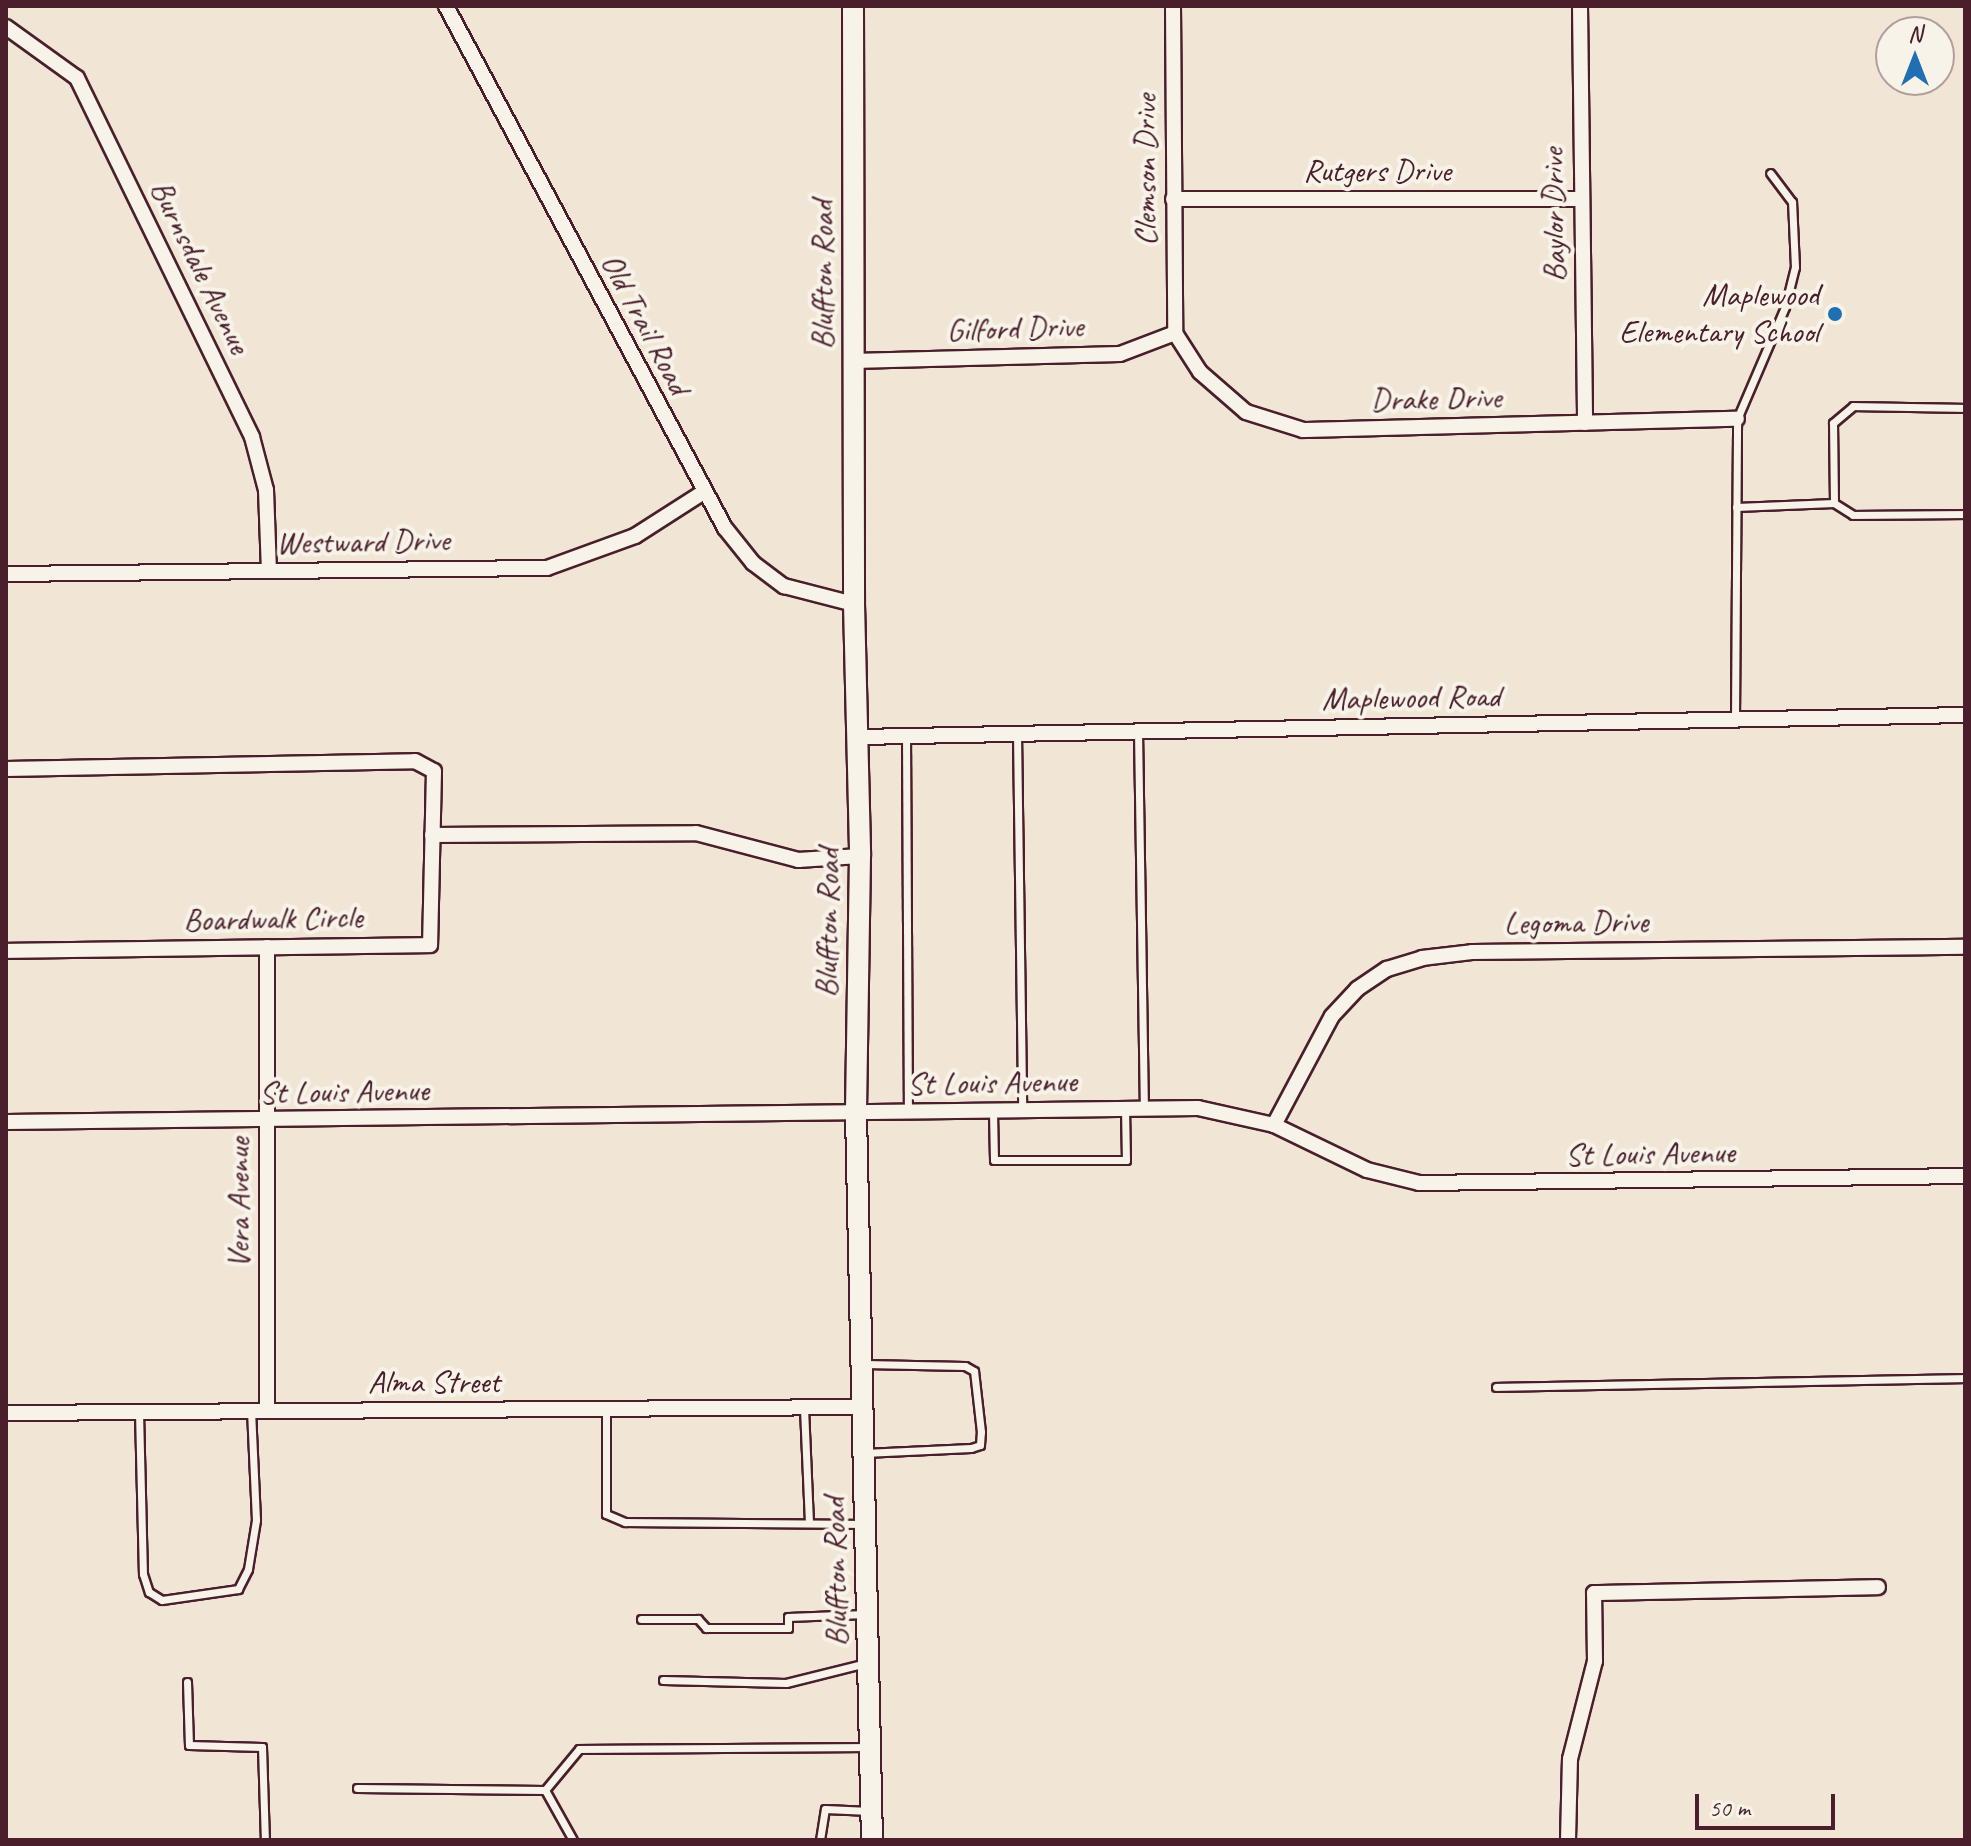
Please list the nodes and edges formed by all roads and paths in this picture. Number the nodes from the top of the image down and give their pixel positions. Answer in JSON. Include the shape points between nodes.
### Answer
{"nodes":[{"id":1,"x":446,"y":6,"type":"edge"},
{"id":2,"x":853,"y":6,"type":"edge"},
{"id":3,"x":1173,"y":6,"type":"edge"},
{"id":4,"x":1580,"y":6,"type":"edge"},
{"id":5,"x":6,"y":27,"type":"edge"},
{"id":6,"x":1770,"y":173,"type":"dead end"},
{"id":7,"x":1173,"y":199,"type":"junction"},
{"id":8,"x":1581,"y":199,"type":"junction"},
{"id":9,"x":1175,"y":333,"type":"junction"},
{"id":10,"x":853,"y":361,"type":"junction"},
{"id":11,"x":1965,"y":408,"type":"edge"},
{"id":12,"x":1737,"y":419,"type":"junction"},
{"id":13,"x":1585,"y":423,"type":"junction"},
{"id":14,"x":702,"y":493,"type":"junction"},
{"id":15,"x":1834,"y":503,"type":"junction"},
{"id":16,"x":1736,"y":507,"type":"junction"},
{"id":17,"x":1965,"y":514,"type":"edge"},
{"id":18,"x":269,"y":571,"type":"junction"},
{"id":19,"x":6,"y":574,"type":"edge"},
{"id":20,"x":854,"y":604,"type":"junction"},
{"id":21,"x":1965,"y":715,"type":"edge"},
{"id":22,"x":1735,"y":719,"type":"junction"},
{"id":23,"x":1138,"y":731,"type":"junction"},
{"id":24,"x":1017,"y":734,"type":"junction"},
{"id":25,"x":906,"y":736,"type":"junction"},
{"id":26,"x":859,"y":737,"type":"junction"},
{"id":27,"x":6,"y":769,"type":"edge"},
{"id":28,"x":432,"y":835,"type":"junction"},
{"id":29,"x":860,"y":856,"type":"junction"},
{"id":30,"x":267,"y":947,"type":"junction"},
{"id":31,"x":1965,"y":947,"type":"edge"},
{"id":32,"x":6,"y":951,"type":"edge"},
{"id":33,"x":1125,"y":1109,"type":"junction"},
{"id":34,"x":1144,"y":1109,"type":"junction"},
{"id":35,"x":1022,"y":1111,"type":"junction"},
{"id":36,"x":993,"y":1112,"type":"junction"},
{"id":37,"x":908,"y":1113,"type":"junction"},
{"id":38,"x":856,"y":1114,"type":"junction"},
{"id":39,"x":267,"y":1121,"type":"junction"},
{"id":40,"x":6,"y":1122,"type":"edge"},
{"id":41,"x":1274,"y":1125,"type":"junction"},
{"id":42,"x":1965,"y":1176,"type":"edge"},
{"id":43,"x":862,"y":1364,"type":"junction"},
{"id":44,"x":1965,"y":1378,"type":"edge"},
{"id":45,"x":1496,"y":1387,"type":"dead end"},
{"id":46,"x":804,"y":1407,"type":"junction"},
{"id":47,"x":863,"y":1407,"type":"junction"},
{"id":48,"x":606,"y":1409,"type":"junction"},
{"id":49,"x":251,"y":1411,"type":"junction"},
{"id":50,"x":267,"y":1411,"type":"junction"},
{"id":51,"x":139,"y":1412,"type":"junction"},
{"id":52,"x":6,"y":1413,"type":"edge"},
{"id":53,"x":864,"y":1453,"type":"junction"},
{"id":54,"x":809,"y":1522,"type":"junction"},
{"id":55,"x":865,"y":1524,"type":"junction"},
{"id":56,"x":1878,"y":1587,"type":"dead end"},
{"id":57,"x":867,"y":1614,"type":"junction"},
{"id":58,"x":641,"y":1619,"type":"dead end"},
{"id":59,"x":869,"y":1662,"type":"junction"},
{"id":60,"x":663,"y":1680,"type":"dead end"},
{"id":61,"x":187,"y":1682,"type":"dead end"},
{"id":62,"x":870,"y":1747,"type":"junction"},
{"id":63,"x":357,"y":1788,"type":"dead end"},
{"id":64,"x":545,"y":1790,"type":"junction"},
{"id":65,"x":872,"y":1811,"type":"junction"},
{"id":66,"x":265,"y":1840,"type":"edge"},
{"id":67,"x":573,"y":1840,"type":"edge"},
{"id":68,"x":820,"y":1840,"type":"edge"},
{"id":69,"x":872,"y":1840,"type":"edge"},
{"id":70,"x":1568,"y":1840,"type":"edge"}],
"edges":[{"from":1,"to":14,"type":"street","name":"Old Trail Road"},
{"from":2,"to":10,"type":"main road","name":"Bluffton Road"},
{"from":3,"to":7,"type":"street","name":"Clemson Drive"},
{"from":4,"to":8,"type":"street","name":"Baylor Drive"},
{"from":5,"to":18,"type":"street","name":"Burnsdale Avenue","via":[[77,78],[252,437],[266,490]]},
{"from":6,"to":12,"type":"lane","via":[[1792,202],[1795,267],[1785,307]]},
{"from":7,"to":8,"type":"street","name":"Rutgers Drive"},
{"from":7,"to":9,"type":"street","name":"Clemson Drive"},
{"from":8,"to":13,"type":"street","name":"Baylor Drive"},
{"from":9,"to":10,"type":"street","name":"Gilford Drive","via":[[1120,354]]},
{"from":9,"to":13,"type":"street","name":"Drake Drive","via":[[1200,372],[1246,412],[1303,430]]},
{"from":10,"to":20,"type":"main road","name":"Bluffton Road"},
{"from":11,"to":15,"type":"lane","via":[[1853,406],[1833,423]]},
{"from":12,"to":13,"type":"street","name":"Drake Drive"},
{"from":12,"to":16,"type":"lane"},
{"from":14,"to":18,"type":"street","name":"Westward Drive","via":[[635,536],[547,568]]},
{"from":14,"to":20,"type":"street","name":"Old Trail Road","via":[[753,563],[784,586]]},
{"from":15,"to":16,"type":"lane"},
{"from":15,"to":17,"type":"lane","via":[[1853,515]]},
{"from":16,"to":22,"type":"lane"},
{"from":18,"to":19,"type":"street","name":"Westward Drive"},
{"from":20,"to":26,"type":"main road","name":"Bluffton Road"},
{"from":21,"to":22,"type":"street","name":"Maplewood Road"},
{"from":22,"to":23,"type":"street","name":"Maplewood Road"},
{"from":23,"to":24,"type":"street","name":"Maplewood Road"},
{"from":23,"to":34,"type":"lane"},
{"from":24,"to":25,"type":"street","name":"Maplewood Road"},
{"from":24,"to":35,"type":"lane"},
{"from":25,"to":26,"type":"street","name":"Maplewood Road"},
{"from":25,"to":37,"type":"lane"},
{"from":26,"to":29,"type":"main road","name":"Bluffton Road"},
{"from":27,"to":28,"type":"street","name":"Boardwalk Circle","via":[[415,761],[434,771]]},
{"from":28,"to":29,"type":"street","via":[[696,833],[798,860]]},
{"from":28,"to":30,"type":"street","name":"Boardwalk Circle","via":[[430,945]]},
{"from":29,"to":38,"type":"main road","name":"Bluffton Road"},
{"from":30,"to":32,"type":"street","name":"Boardwalk Circle"},
{"from":30,"to":39,"type":"street","name":"Vera Avenue"},
{"from":31,"to":41,"type":"street","name":"Legoma Drive","via":[[1472,952],[1422,958],[1387,969],[1357,989],[1332,1016]]},
{"from":33,"to":34,"type":"street","name":"St Louis Avenue"},
{"from":33,"to":35,"type":"street","name":"St Louis Avenue"},
{"from":33,"to":36,"type":"lane","via":[[1126,1160],[994,1160]]},
{"from":34,"to":41,"type":"street","name":"St Louis Avenue","via":[[1198,1108]]},
{"from":35,"to":36,"type":"street","name":"St Louis Avenue"},
{"from":36,"to":37,"type":"street","name":"St Louis Avenue"},
{"from":37,"to":38,"type":"street","name":"St Louis Avenue"},
{"from":38,"to":39,"type":"street","name":"St Louis Avenue"},
{"from":38,"to":43,"type":"main road","name":"Bluffton Road"},
{"from":39,"to":40,"type":"street","name":"St Louis Avenue"},
{"from":39,"to":50,"type":"street","name":"Vera Avenue"},
{"from":41,"to":42,"type":"street","name":"St Louis Avenue","via":[[1367,1170],[1450,1186]]},
{"from":43,"to":47,"type":"main road","name":"Bluffton Road"},
{"from":43,"to":53,"type":"lane","via":[[965,1366],[974,1371],[981,1432],[980,1445],[971,1448]]},
{"from":44,"to":45,"type":"lane"},
{"from":46,"to":47,"type":"street","name":"Alma Street"},
{"from":46,"to":48,"type":"street","name":"Alma Street"},
{"from":46,"to":54,"type":"lane"},
{"from":47,"to":53,"type":"main road","name":"Bluffton Road"},
{"from":48,"to":50,"type":"street","name":"Alma Street"},
{"from":48,"to":54,"type":"lane","via":[[606,1514],[625,1522]]},
{"from":49,"to":50,"type":"street","name":"Alma Street"},
{"from":49,"to":51,"type":"street","name":"Alma Street"},
{"from":49,"to":51,"type":"lane","via":[[256,1520],[248,1569],[238,1589],[162,1600],[149,1592],[143,1574]]},
{"from":51,"to":52,"type":"street","name":"Alma Street"},
{"from":53,"to":55,"type":"main road","name":"Bluffton Road"},
{"from":54,"to":55,"type":"lane"},
{"from":55,"to":57,"type":"main road","name":"Bluffton Road"},
{"from":56,"to":70,"type":"street","via":[[1594,1593],[1595,1661],[1570,1759]]},
{"from":57,"to":58,"type":"lane","via":[[788,1617],[788,1628],[706,1628],[698,1619]]},
{"from":57,"to":59,"type":"main road","name":"Bluffton Road"},
{"from":59,"to":60,"type":"lane","via":[[786,1683]]},
{"from":59,"to":62,"type":"main road","name":"Bluffton Road"},
{"from":61,"to":66,"type":"lane","via":[[189,1745],[262,1747]]},
{"from":62,"to":64,"type":"lane","via":[[579,1749]]},
{"from":62,"to":65,"type":"main road","name":"Bluffton Road"},
{"from":63,"to":64,"type":"lane"},
{"from":64,"to":67,"type":"lane"},
{"from":65,"to":68,"type":"lane","via":[[825,1809]]},
{"from":65,"to":69,"type":"main road","name":"Bluffton Road"}]}
